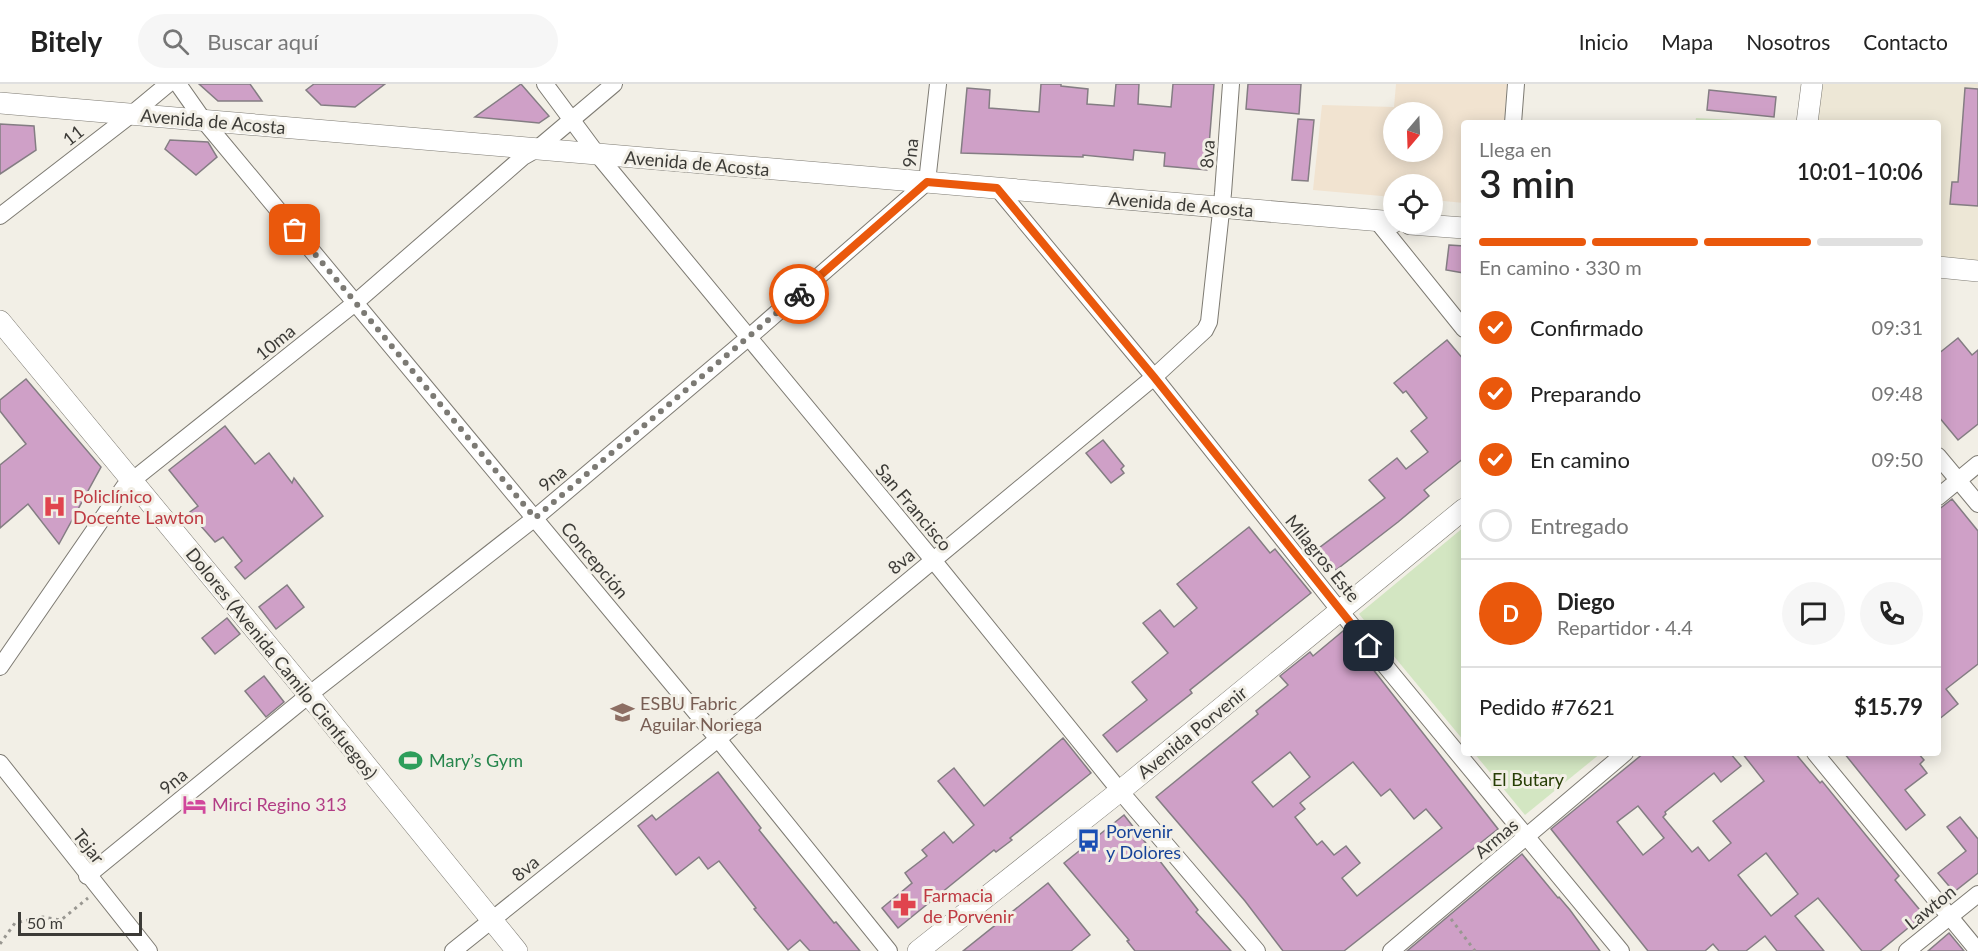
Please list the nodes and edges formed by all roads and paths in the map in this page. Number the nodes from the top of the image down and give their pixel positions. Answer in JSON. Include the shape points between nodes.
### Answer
{"nodes":[{"id":1,"x":168,"y":84,"type":"edge"},
{"id":2,"x":178,"y":84,"type":"edge"},
{"id":3,"x":545,"y":84,"type":"edge"},
{"id":4,"x":614,"y":84,"type":"edge"},
{"id":5,"x":938,"y":84,"type":"edge"},
{"id":6,"x":1232,"y":84,"type":"edge"},
{"id":7,"x":1516,"y":84,"type":"edge"},
{"id":8,"x":1812,"y":84,"type":"edge"},
{"id":9,"x":0,"y":103,"type":"edge"},
{"id":10,"x":132,"y":114,"type":"junction"},
{"id":11,"x":572,"y":118,"type":"junction"},
{"id":12,"x":1513,"y":120,"type":"edge"},
{"id":13,"x":1807,"y":120,"type":"edge"},
{"id":14,"x":204,"y":121,"type":"junction"},
{"id":15,"x":537,"y":149,"type":"junction"},
{"id":16,"x":597,"y":154,"type":"junction"},
{"id":17,"x":927,"y":182,"type":"junction"},
{"id":18,"x":997,"y":188,"type":"junction"},
{"id":19,"x":1222,"y":207,"type":"junction"},
{"id":20,"x":0,"y":216,"type":"edge"},
{"id":21,"x":1383,"y":221,"type":"edge"},
{"id":22,"x":1443,"y":226,"type":"edge"},
{"id":23,"x":1461,"y":228,"type":"edge"},
{"id":24,"x":1395,"y":234,"type":"edge"},
{"id":25,"x":1941,"y":267,"type":"edge"},
{"id":26,"x":1978,"y":271,"type":"edge"},
{"id":27,"x":355,"y":303,"type":"junction"},
{"id":28,"x":0,"y":321,"type":"edge"},
{"id":29,"x":1461,"y":325,"type":"edge"},
{"id":30,"x":748,"y":338,"type":"junction"},
{"id":31,"x":1154,"y":377,"type":"junction"},
{"id":32,"x":1941,"y":460,"type":"edge"},
{"id":33,"x":1978,"y":464,"type":"edge"},
{"id":34,"x":132,"y":481,"type":"junction"},
{"id":35,"x":1959,"y":481,"type":"junction"},
{"id":36,"x":1941,"y":495,"type":"edge"},
{"id":37,"x":1978,"y":504,"type":"edge"},
{"id":38,"x":1461,"y":511,"type":"edge"},
{"id":39,"x":535,"y":518,"type":"junction"},
{"id":40,"x":933,"y":560,"type":"junction"},
{"id":41,"x":1340,"y":611,"type":"junction"},
{"id":42,"x":0,"y":668,"type":"edge"},
{"id":43,"x":309,"y":695,"type":"junction"},
{"id":44,"x":718,"y":740,"type":"junction"},
{"id":45,"x":1461,"y":756,"type":"edge"},
{"id":46,"x":1461,"y":756,"type":"edge"},
{"id":47,"x":1621,"y":756,"type":"edge"},
{"id":48,"x":1817,"y":756,"type":"edge"},
{"id":49,"x":0,"y":763,"type":"edge"},
{"id":50,"x":1119,"y":791,"type":"junction"},
{"id":51,"x":1528,"y":836,"type":"junction"},
{"id":52,"x":87,"y":876,"type":"junction"},
{"id":53,"x":99,"y":890,"type":"junction"},
{"id":54,"x":1978,"y":894,"type":"edge"},
{"id":55,"x":1442,"y":909,"type":"junction"},
{"id":56,"x":1950,"y":916,"type":"junction"},
{"id":57,"x":492,"y":920,"type":"junction"},
{"id":58,"x":0,"y":944,"type":"edge"},
{"id":59,"x":148,"y":951,"type":"edge"},
{"id":60,"x":453,"y":951,"type":"edge"},
{"id":61,"x":517,"y":951,"type":"edge"},
{"id":62,"x":889,"y":951,"type":"edge"},
{"id":63,"x":918,"y":951,"type":"edge"},
{"id":64,"x":1257,"y":951,"type":"edge"},
{"id":65,"x":1391,"y":951,"type":"edge"},
{"id":66,"x":1476,"y":951,"type":"edge"},
{"id":67,"x":1621,"y":951,"type":"edge"},
{"id":68,"x":1907,"y":951,"type":"edge"},
{"id":69,"x":1978,"y":951,"type":"edge"}],
"edges":[{"from":1,"to":10,"type":"street","name":"11"},
{"from":2,"to":14,"type":"street","name":"Concepción"},
{"from":3,"to":11,"type":"street","name":"San Francisco"},
{"from":4,"to":11,"type":"street","name":"10ma"},
{"from":5,"to":17,"type":"street","name":"9na"},
{"from":6,"to":19,"type":"street","name":"8va"},
{"from":7,"to":12,"type":"street"},
{"from":8,"to":13,"type":"main road"},
{"from":9,"to":10,"type":"main road","name":"Avenida de Acosta"},
{"from":10,"to":14,"type":"main road","name":"Avenida de Acosta"},
{"from":10,"to":20,"type":"street","name":"11"},
{"from":11,"to":15,"type":"street","name":"10ma"},
{"from":11,"to":16,"type":"street","name":"San Francisco"},
{"from":14,"to":15,"type":"main road","name":"Avenida de Acosta"},
{"from":14,"to":27,"type":"street","name":"Concepción"},
{"from":15,"to":16,"type":"main road","name":"Avenida de Acosta"},
{"from":15,"to":27,"type":"street","name":"10ma"},
{"from":16,"to":17,"type":"main road","name":"Avenida de Acosta"},
{"from":16,"to":30,"type":"street","name":"San Francisco"},
{"from":17,"to":18,"type":"main road","name":"Avenida de Acosta"},
{"from":17,"to":30,"type":"street","name":"9na"},
{"from":18,"to":19,"type":"main road","name":"Avenida de Acosta"},
{"from":18,"to":31,"type":"street","name":"Milagros Este"},
{"from":19,"to":21,"type":"main road","name":"Avenida de Acosta"},
{"from":19,"to":31,"type":"street","name":"8va","via":[[1209,322]]},
{"from":22,"to":23,"type":"main road"},
{"from":24,"to":29,"type":"street"},
{"from":25,"to":26,"type":"main road"},
{"from":27,"to":34,"type":"street","name":"10ma"},
{"from":27,"to":39,"type":"street","name":"Concepción"},
{"from":28,"to":34,"type":"main road","name":"Dolores (Avenida Camilo Cienfuegos)"},
{"from":30,"to":39,"type":"street","name":"9na"},
{"from":30,"to":40,"type":"street","name":"San Francisco"},
{"from":31,"to":40,"type":"street","name":"8va"},
{"from":31,"to":41,"type":"street","name":"Milagros Este"},
{"from":32,"to":35,"type":"street"},
{"from":33,"to":35,"type":"street"},
{"from":34,"to":42,"type":"street","name":"10ma","via":[[124,487]]},
{"from":34,"to":43,"type":"main road","name":"Dolores (Avenida Camilo Cienfuegos)"},
{"from":35,"to":36,"type":"street"},
{"from":35,"to":37,"type":"street"},
{"from":38,"to":41,"type":"main road","name":"Avenida Porvenir"},
{"from":39,"to":43,"type":"street","name":"9na"},
{"from":39,"to":44,"type":"street","name":"Concepción"},
{"from":40,"to":44,"type":"street","name":"8va"},
{"from":40,"to":50,"type":"street","name":"San Francisco"},
{"from":41,"to":45,"type":"street","name":"Milagros Este"},
{"from":41,"to":50,"type":"main road","name":"Avenida Porvenir"},
{"from":43,"to":52,"type":"street","name":"9na"},
{"from":43,"to":57,"type":"main road","name":"Dolores (Avenida Camilo Cienfuegos)"},
{"from":44,"to":57,"type":"street","name":"8va"},
{"from":44,"to":62,"type":"street","name":"Concepción"},
{"from":46,"to":51,"type":"street","name":"Milagros Este"},
{"from":47,"to":51,"type":"street","name":"Armas"},
{"from":48,"to":56,"type":"street"},
{"from":49,"to":52,"type":"street","name":"Tejar"},
{"from":50,"to":63,"type":"main road","name":"Avenida Porvenir"},
{"from":50,"to":64,"type":"street","name":"San Francisco"},
{"from":51,"to":55,"type":"street","name":"Armas"},
{"from":51,"to":67,"type":"street","name":"Milagros Este"},
{"from":52,"to":53,"type":"street","name":"Tejar"},
{"from":53,"to":58,"type":"path","via":[[61,920],[43,917],[15,923]]},
{"from":53,"to":59,"type":"street","name":"Tejar"},
{"from":54,"to":56,"type":"street","name":"Lawton"},
{"from":55,"to":65,"type":"street","name":"Armas"},
{"from":55,"to":66,"type":"path"},
{"from":56,"to":68,"type":"street","name":"Lawton"},
{"from":56,"to":69,"type":"street"},
{"from":57,"to":60,"type":"street","name":"8va"},
{"from":57,"to":61,"type":"main road","name":"Dolores (Avenida Camilo Cienfuegos)"}]}
